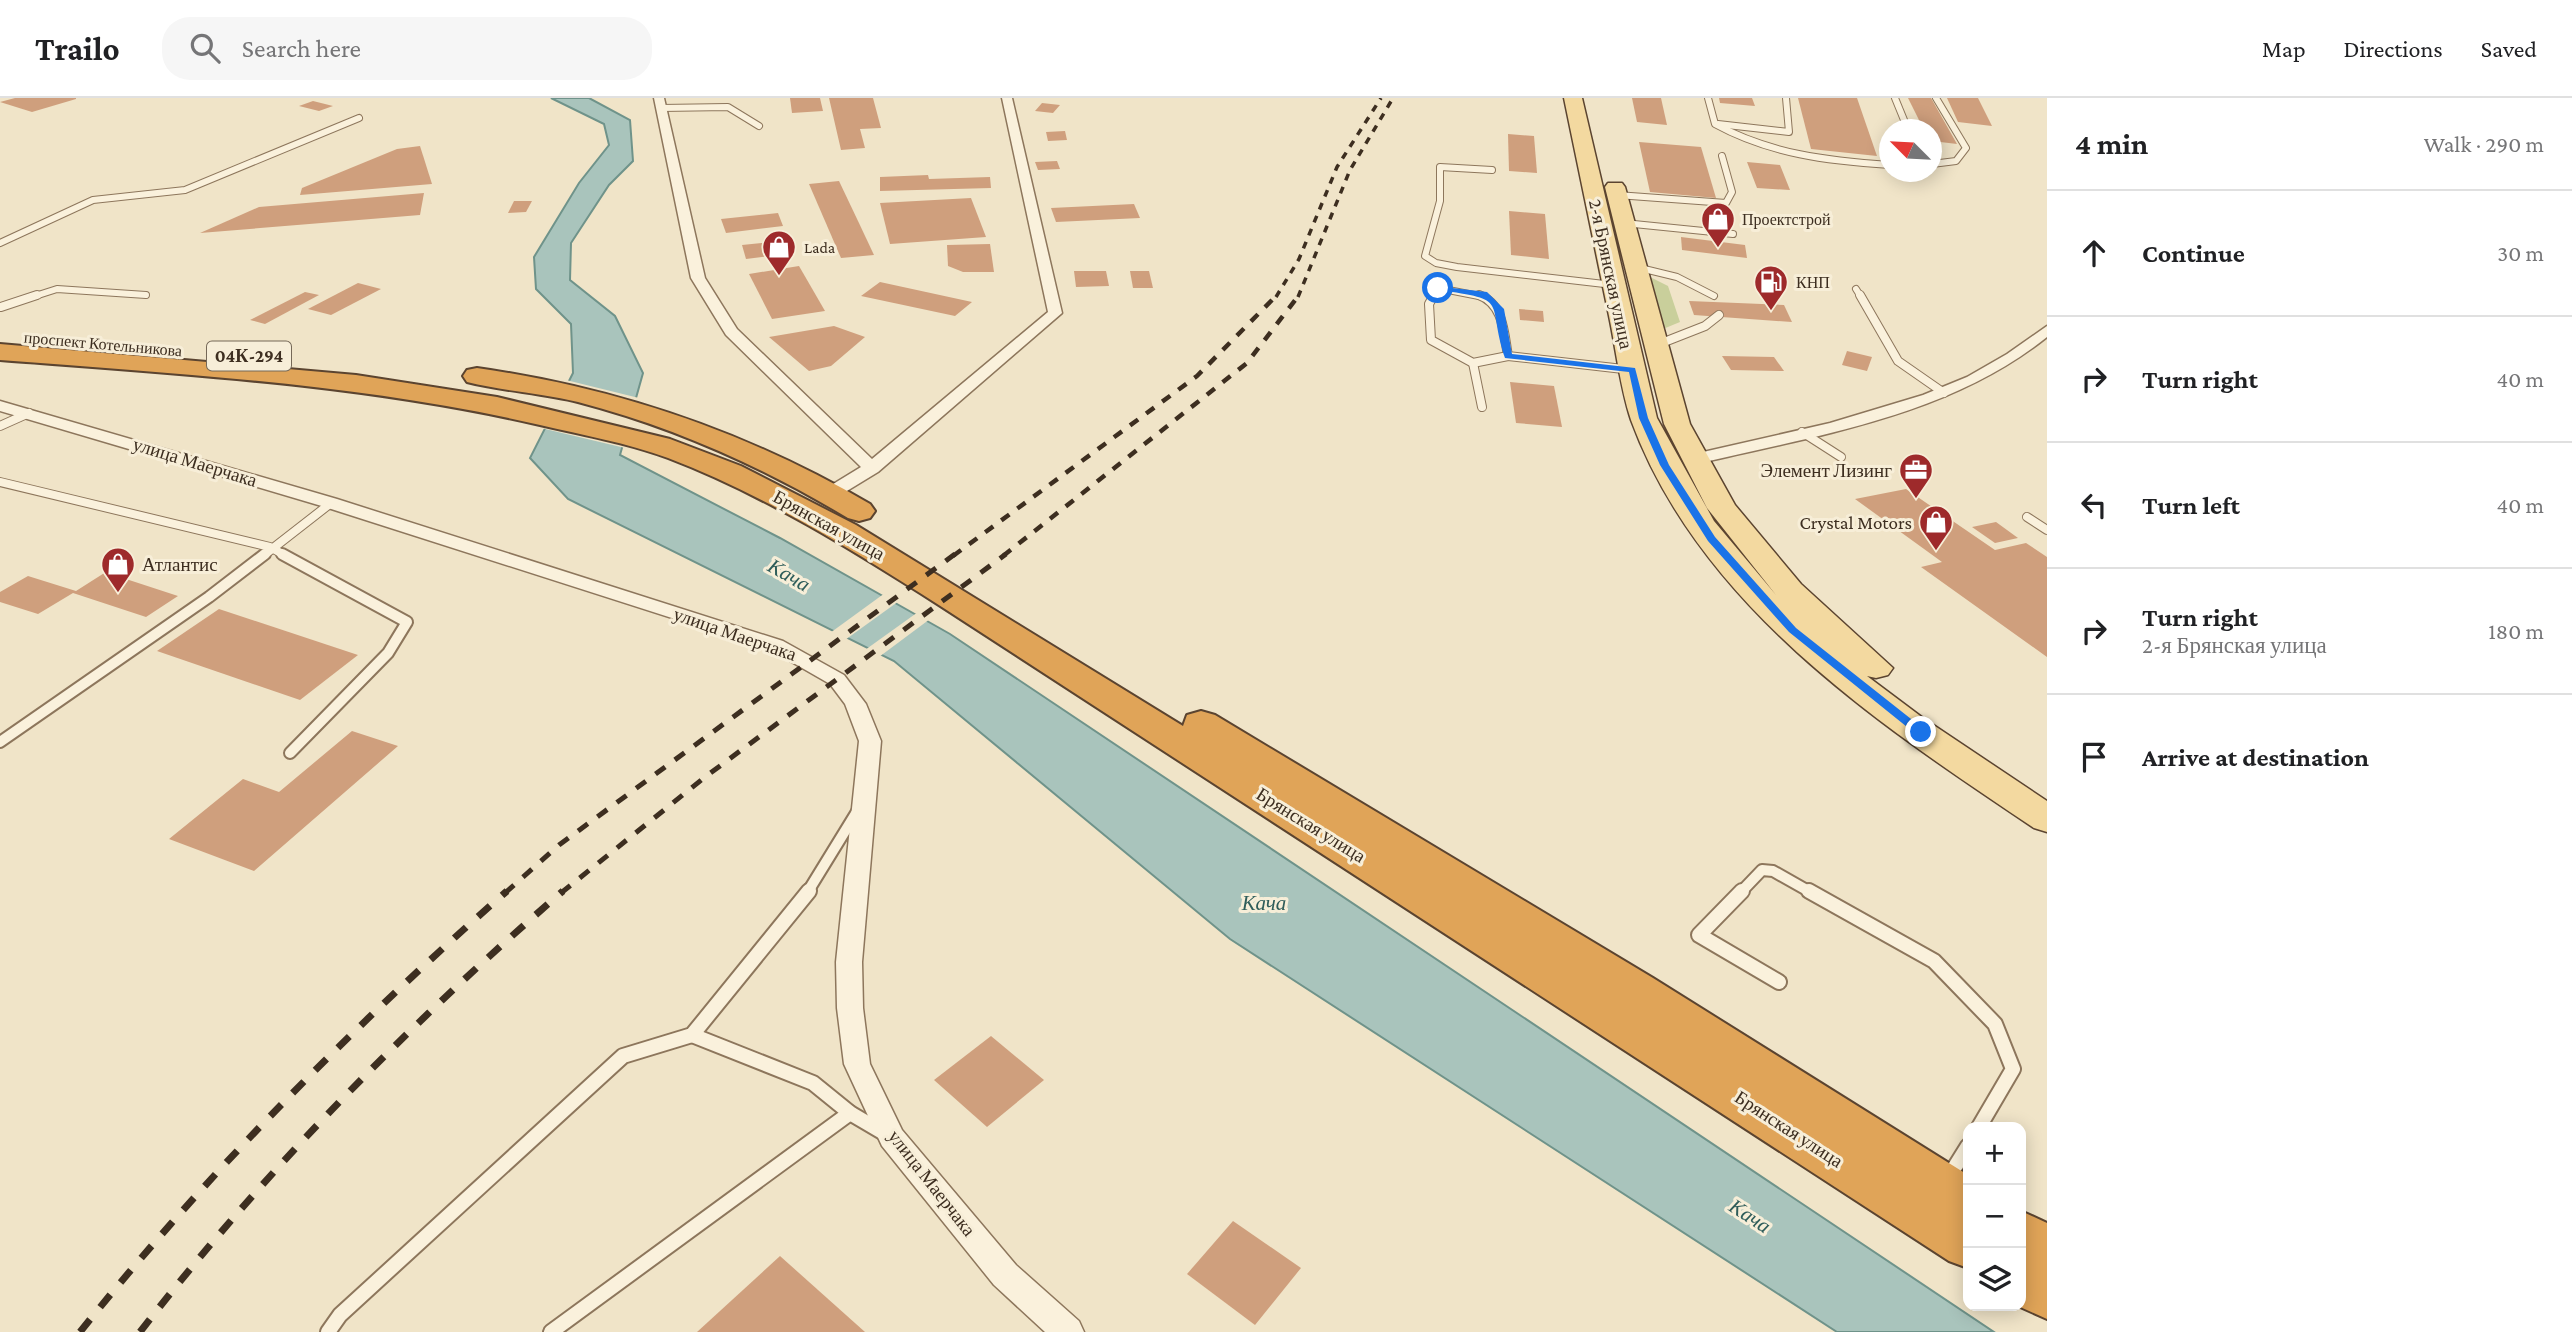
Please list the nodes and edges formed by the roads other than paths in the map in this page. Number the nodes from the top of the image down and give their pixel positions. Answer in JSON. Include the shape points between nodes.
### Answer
{"nodes":[{"id":1,"x":1007,"y":98,"type":"edge"},
{"id":2,"x":1573,"y":98,"type":"edge"},
{"id":3,"x":1594,"y":98,"type":"edge"},
{"id":4,"x":1708,"y":98,"type":"edge"},
{"id":5,"x":1786,"y":98,"type":"edge"},
{"id":6,"x":1895,"y":98,"type":"edge"},
{"id":7,"x":1936,"y":98,"type":"edge"},
{"id":8,"x":660,"y":103,"type":"edge"},
{"id":9,"x":359,"y":118,"type":"dead end"},
{"id":10,"x":1904,"y":119,"type":"edge"},
{"id":11,"x":1715,"y":124,"type":"junction"},
{"id":12,"x":759,"y":126,"type":"dead end"},
{"id":13,"x":1722,"y":156,"type":"dead end"},
{"id":14,"x":1942,"y":163,"type":"edge"},
{"id":15,"x":1879,"y":164,"type":"edge"},
{"id":16,"x":1492,"y":170,"type":"dead end"},
{"id":17,"x":1617,"y":195,"type":"junction"},
{"id":18,"x":1624,"y":223,"type":"junction"},
{"id":19,"x":1733,"y":234,"type":"dead end"},
{"id":20,"x":0,"y":243,"type":"edge"},
{"id":21,"x":1635,"y":266,"type":"junction"},
{"id":22,"x":1613,"y":285,"type":"junction"},
{"id":23,"x":1856,"y":289,"type":"dead end"},
{"id":24,"x":146,"y":295,"type":"dead end"},
{"id":25,"x":1714,"y":296,"type":"dead end"},
{"id":26,"x":0,"y":307,"type":"edge"},
{"id":27,"x":1719,"y":315,"type":"dead end"},
{"id":28,"x":2047,"y":330,"type":"edge"},
{"id":29,"x":0,"y":336,"type":"edge"},
{"id":30,"x":1654,"y":346,"type":"junction"},
{"id":31,"x":0,"y":352,"type":"edge"},
{"id":32,"x":1508,"y":356,"type":"junction"},
{"id":33,"x":1473,"y":363,"type":"junction"},
{"id":34,"x":1632,"y":370,"type":"junction"},
{"id":35,"x":1944,"y":393,"type":"junction"},
{"id":36,"x":0,"y":406,"type":"edge"},
{"id":37,"x":1482,"y":407,"type":"dead end"},
{"id":38,"x":29,"y":413,"type":"junction"},
{"id":39,"x":0,"y":426,"type":"edge"},
{"id":40,"x":649,"y":428,"type":"junction"},
{"id":41,"x":1802,"y":432,"type":"junction"},
{"id":42,"x":1841,"y":457,"type":"dead end"},
{"id":43,"x":1696,"y":459,"type":"junction"},
{"id":44,"x":872,"y":468,"type":"junction"},
{"id":45,"x":0,"y":482,"type":"edge"},
{"id":46,"x":831,"y":493,"type":"junction"},
{"id":47,"x":331,"y":503,"type":"junction"},
{"id":48,"x":2027,"y":517,"type":"dead end"},
{"id":49,"x":2047,"y":530,"type":"edge"},
{"id":50,"x":270,"y":547,"type":"junction"},
{"id":51,"x":2,"y":737,"type":"edge"},
{"id":52,"x":290,"y":753,"type":"dead end"},
{"id":53,"x":2047,"y":793,"type":"edge"},
{"id":54,"x":865,"y":797,"type":"junction"},
{"id":55,"x":2047,"y":819,"type":"edge"},
{"id":56,"x":1779,"y":982,"type":"dead end"},
{"id":57,"x":692,"y":1035,"type":"junction"},
{"id":58,"x":850,"y":1112,"type":"junction"},
{"id":59,"x":1982,"y":1122,"type":"edge"},
{"id":60,"x":892,"y":1138,"type":"junction"},
{"id":61,"x":1963,"y":1165,"type":"edge"},
{"id":62,"x":1955,"y":1195,"type":"edge"},
{"id":63,"x":2026,"y":1239,"type":"edge"},
{"id":64,"x":1963,"y":1240,"type":"edge"},
{"id":65,"x":2047,"y":1252,"type":"edge"},
{"id":66,"x":2026,"y":1280,"type":"edge"},
{"id":67,"x":2047,"y":1293,"type":"edge"},
{"id":68,"x":328,"y":1332,"type":"edge"},
{"id":69,"x":551,"y":1332,"type":"edge"},
{"id":70,"x":1068,"y":1332,"type":"edge"}],
"edges":[{"from":1,"to":44,"type":"street","name":"Брянская улица","via":[[1055,313]]},
{"from":2,"to":22,"type":"main road","name":"2-я Брянская улица"},
{"from":3,"to":17,"type":"main road","name":"2-я Брянская улица"},
{"from":4,"to":11,"type":"lane"},
{"from":5,"to":11,"type":"lane","via":[[1789,132]]},
{"from":6,"to":10,"type":"lane"},
{"from":7,"to":14,"type":"lane","via":[[1966,149],[1956,161]]},
{"from":8,"to":12,"type":"lane","via":[[727,107]]},
{"from":8,"to":44,"type":"street","via":[[698,278],[732,332]]},
{"from":9,"to":20,"type":"lane","via":[[185,190],[93,200]]},
{"from":11,"to":15,"type":"lane","via":[[1737,138],[1786,152]]},
{"from":13,"to":17,"type":"lane","via":[[1732,192],[1726,203]]},
{"from":16,"to":22,"type":"lane","via":[[1440,167],[1440,201],[1425,256],[1457,267]]},
{"from":17,"to":18,"type":"main road","name":"2-я Брянская улица"},
{"from":18,"to":19,"type":"lane"},
{"from":18,"to":21,"type":"main road","name":"2-я Брянская улица"},
{"from":21,"to":25,"type":"lane","via":[[1663,271]]},
{"from":21,"to":30,"type":"main road","name":"2-я Брянская улица"},
{"from":22,"to":34,"type":"main road","name":"2-я Брянская улица"},
{"from":23,"to":35,"type":"lane","via":[[1898,361]]},
{"from":24,"to":26,"type":"lane","via":[[57,289]]},
{"from":27,"to":30,"type":"lane","via":[[1705,326]]},
{"from":28,"to":35,"type":"street","via":[[2025,350]]},
{"from":29,"to":40,"type":"highway","name":"проспект Котельникова","number":"04К-294","via":[[401,367],[498,379],[547,387]]},
{"from":30,"to":43,"type":"main road","name":"2-я Брянская улица","via":[[1677,424]]},
{"from":31,"to":40,"type":"highway","name":"проспект Котельникова","number":"04К-294","via":[[286,375],[469,398]]},
{"from":32,"to":33,"type":"lane"},
{"from":32,"to":33,"type":"lane","via":[[1500,309],[1484,294],[1438,288],[1429,304],[1431,340]]},
{"from":32,"to":34,"type":"lane"},
{"from":33,"to":37,"type":"lane"},
{"from":34,"to":55,"type":"main road","name":"2-я Брянская улица","via":[[1644,418],[1665,465],[1711,539],[1793,630],[1921,732]]},
{"from":35,"to":41,"type":"street"},
{"from":36,"to":38,"type":"street","name":"улица Маерчака"},
{"from":38,"to":39,"type":"lane"},
{"from":38,"to":47,"type":"street","name":"улица Маерчака"},
{"from":40,"to":46,"type":"highway","name":"Брянская улица","via":[[760,456]]},
{"from":40,"to":64,"type":"highway","name":"Брянская улица","via":[[687,455],[751,482],[865,544]]},
{"from":41,"to":42,"type":"lane"},
{"from":41,"to":43,"type":"street"},
{"from":43,"to":53,"type":"main road","name":"2-я Брянская улица","via":[[1722,508],[1790,591],[1906,694]]},
{"from":44,"to":46,"type":"street","name":"Брянская улица"},
{"from":45,"to":50,"type":"lane"},
{"from":46,"to":62,"type":"highway","name":"Брянская улица","via":[[1636,991]]},
{"from":47,"to":50,"type":"lane"},
{"from":47,"to":54,"type":"street","name":"улица Маерчака","via":[[776,645],[827,670],[849,690],[861,710],[870,741]]},
{"from":48,"to":49,"type":"lane"},
{"from":50,"to":51,"type":"lane","via":[[209,597]]},
{"from":50,"to":52,"type":"lane","via":[[407,622],[388,653]]},
{"from":54,"to":57,"type":"lane","via":[[800,905]]},
{"from":54,"to":60,"type":"street","name":"улица Маерчака","via":[[849,962],[850,1008],[857,1064]]},
{"from":56,"to":59,"type":"lane","via":[[1699,935],[1762,870],[1773,871],[1934,961],[1996,1024],[2013,1069]]},
{"from":57,"to":58,"type":"lane","via":[[813,1083]]},
{"from":57,"to":68,"type":"lane","via":[[623,1056],[340,1315]]},
{"from":58,"to":60,"type":"lane"},
{"from":58,"to":69,"type":"lane"},
{"from":60,"to":70,"type":"street","name":"улица Маерчака","via":[[1005,1275]]},
{"from":61,"to":62,"type":"lane"},
{"from":63,"to":65,"type":"highway"},
{"from":66,"to":67,"type":"highway"}]}
